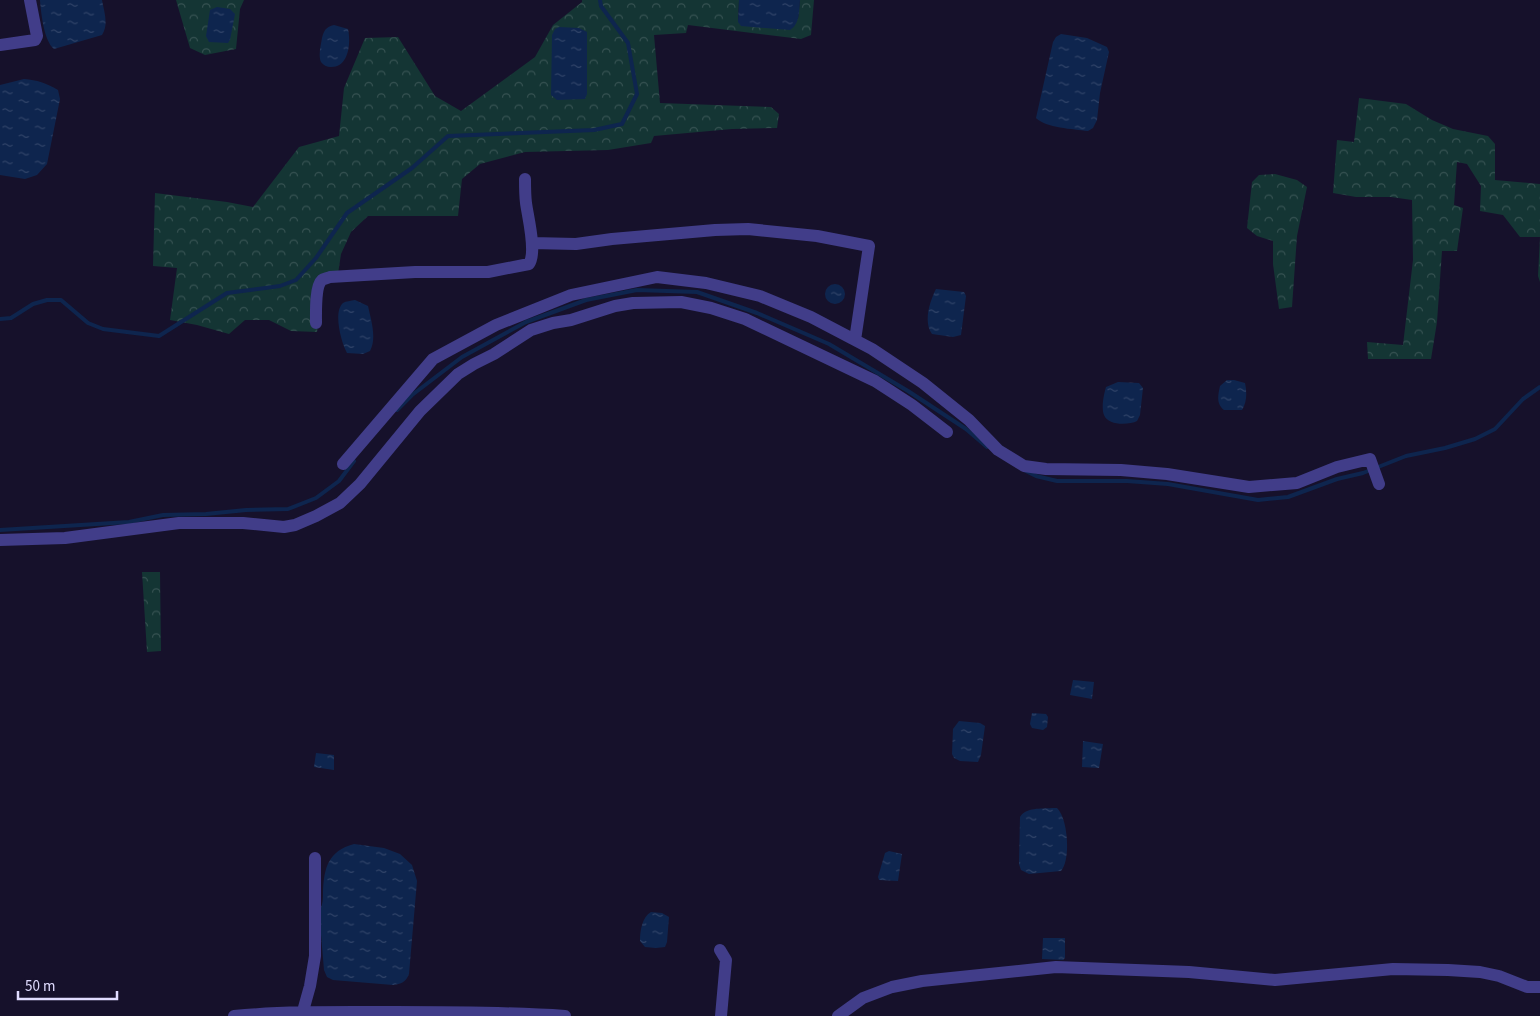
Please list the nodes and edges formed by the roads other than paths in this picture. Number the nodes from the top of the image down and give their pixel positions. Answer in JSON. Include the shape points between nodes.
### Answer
{"nodes":[{"id":1,"x":30,"y":0,"type":"edge"},
{"id":2,"x":0,"y":45,"type":"edge"},
{"id":3,"x":525,"y":179,"type":"dead end"},
{"id":4,"x":532,"y":244,"type":"junction"},
{"id":5,"x":316,"y":323,"type":"dead end"},
{"id":6,"x":855,"y":340,"type":"junction"},
{"id":7,"x":947,"y":432,"type":"dead end"},
{"id":8,"x":343,"y":464,"type":"dead end"},
{"id":9,"x":1376,"y":474,"type":"dead end"},
{"id":10,"x":0,"y":540,"type":"edge"},
{"id":11,"x":315,"y":858,"type":"dead end"},
{"id":12,"x":720,"y":950,"type":"dead end"},
{"id":13,"x":1540,"y":987,"type":"edge"},
{"id":14,"x":303,"y":1011,"type":"junction"},
{"id":15,"x":234,"y":1016,"type":"edge"},
{"id":16,"x":565,"y":1016,"type":"edge"},
{"id":17,"x":721,"y":1016,"type":"edge"},
{"id":18,"x":838,"y":1016,"type":"edge"}],
"edges":[{"from":1,"to":2,"type":"street","via":[[38,36],[35,40]]},
{"from":3,"to":4,"type":"street"},
{"from":4,"to":5,"type":"street","via":[[529,264],[504,269],[323,279],[318,288]]},
{"from":4,"to":6,"type":"street","via":[[576,244],[748,229],[817,236],[869,246]]},
{"from":6,"to":8,"type":"street","via":[[760,296],[706,283],[657,277],[571,295],[496,325],[433,359]]},
{"from":6,"to":9,"type":"street","via":[[923,383],[969,420],[998,450],[1024,466],[1158,473],[1249,487],[1298,483],[1337,467],[1370,459]]},
{"from":7,"to":10,"type":"street","via":[[875,380],[745,319],[681,302],[633,303],[531,330],[458,374],[420,411],[360,484],[340,503],[295,525],[179,523],[65,538]]},
{"from":11,"to":14,"type":"street","via":[[315,956]]},
{"from":12,"to":17,"type":"street","via":[[726,960]]},
{"from":13,"to":18,"type":"street","via":[[1527,987],[1480,972],[1448,970],[1393,969],[1275,980],[1189,972],[1056,967],[892,987],[863,998]]},
{"from":14,"to":15,"type":"street"},
{"from":14,"to":16,"type":"street","via":[[491,1012]]}]}
